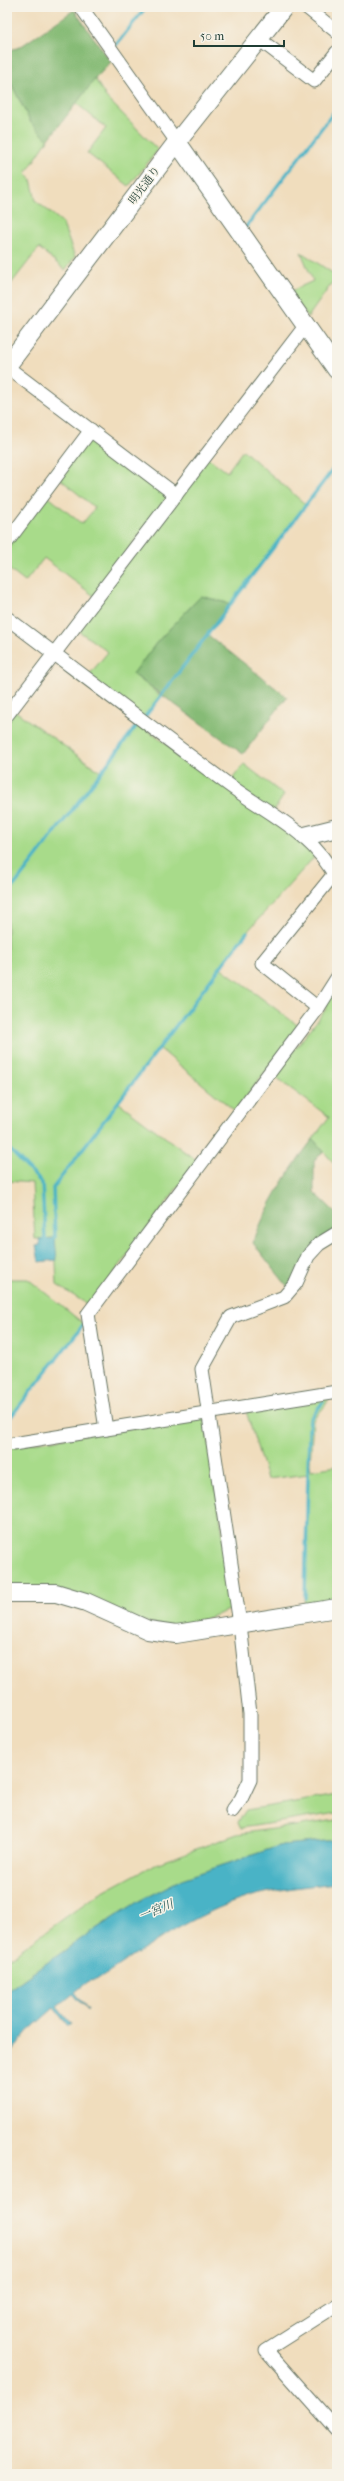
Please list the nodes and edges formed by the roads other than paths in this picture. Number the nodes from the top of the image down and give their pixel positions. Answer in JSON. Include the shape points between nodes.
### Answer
{"nodes":[{"id":1,"x":82,"y":7,"type":"edge"},
{"id":2,"x":284,"y":7,"type":"edge"},
{"id":3,"x":306,"y":7,"type":"edge"},
{"id":4,"x":337,"y":32,"type":"edge"},
{"id":5,"x":259,"y":39,"type":"junction"},
{"id":6,"x":337,"y":52,"type":"edge"},
{"id":7,"x":177,"y":142,"type":"junction"},
{"id":8,"x":306,"y":325,"type":"junction"},
{"id":9,"x":7,"y":366,"type":"edge"},
{"id":10,"x":337,"y":370,"type":"edge"},
{"id":11,"x":91,"y":430,"type":"junction"},
{"id":12,"x":176,"y":495,"type":"junction"},
{"id":13,"x":7,"y":542,"type":"edge"},
{"id":14,"x":7,"y":618,"type":"edge"},
{"id":15,"x":54,"y":653,"type":"junction"},
{"id":16,"x":7,"y":715,"type":"edge"},
{"id":17,"x":337,"y":828,"type":"edge"},
{"id":18,"x":305,"y":836,"type":"junction"},
{"id":19,"x":336,"y":877,"type":"edge"},
{"id":20,"x":337,"y":978,"type":"edge"},
{"id":21,"x":318,"y":1008,"type":"junction"},
{"id":22,"x":337,"y":1233,"type":"edge"},
{"id":23,"x":337,"y":1392,"type":"edge"},
{"id":24,"x":207,"y":1412,"type":"junction"},
{"id":25,"x":106,"y":1429,"type":"junction"},
{"id":26,"x":13,"y":1444,"type":"dead end"},
{"id":27,"x":7,"y":1593,"type":"edge"},
{"id":28,"x":337,"y":1608,"type":"edge"},
{"id":29,"x":240,"y":1624,"type":"junction"},
{"id":30,"x":232,"y":1811,"type":"dead end"},
{"id":31,"x":337,"y":2305,"type":"edge"},
{"id":32,"x":337,"y":2430,"type":"edge"}],
"edges":[{"from":1,"to":7,"type":"street"},
{"from":2,"to":5,"type":"street","name":"明光通り"},
{"from":3,"to":4,"type":"street"},
{"from":5,"to":6,"type":"street","via":[[314,81]]},
{"from":5,"to":7,"type":"street","name":"明光通り"},
{"from":7,"to":8,"type":"street"},
{"from":7,"to":9,"type":"street","name":"明光通り"},
{"from":8,"to":10,"type":"street"},
{"from":8,"to":12,"type":"street"},
{"from":9,"to":11,"type":"street"},
{"from":11,"to":12,"type":"street"},
{"from":11,"to":13,"type":"street"},
{"from":12,"to":15,"type":"street"},
{"from":14,"to":15,"type":"street"},
{"from":15,"to":16,"type":"street"},
{"from":15,"to":18,"type":"street","via":[[226,784]]},
{"from":17,"to":18,"type":"street"},
{"from":18,"to":19,"type":"street"},
{"from":19,"to":21,"type":"street","via":[[262,963]]},
{"from":20,"to":21,"type":"street"},
{"from":21,"to":25,"type":"street","via":[[88,1314]]},
{"from":22,"to":24,"type":"street","via":[[319,1244],[308,1256],[296,1283],[284,1297],[232,1317],[202,1369]]},
{"from":23,"to":24,"type":"street"},
{"from":24,"to":25,"type":"street"},
{"from":24,"to":29,"type":"street"},
{"from":25,"to":26,"type":"street"},
{"from":27,"to":29,"type":"street","via":[[56,1593],[86,1602],[148,1630],[176,1634]]},
{"from":28,"to":29,"type":"street"},
{"from":29,"to":30,"type":"street","via":[[250,1714],[250,1780]]},
{"from":31,"to":32,"type":"street","via":[[266,2350]]}]}
